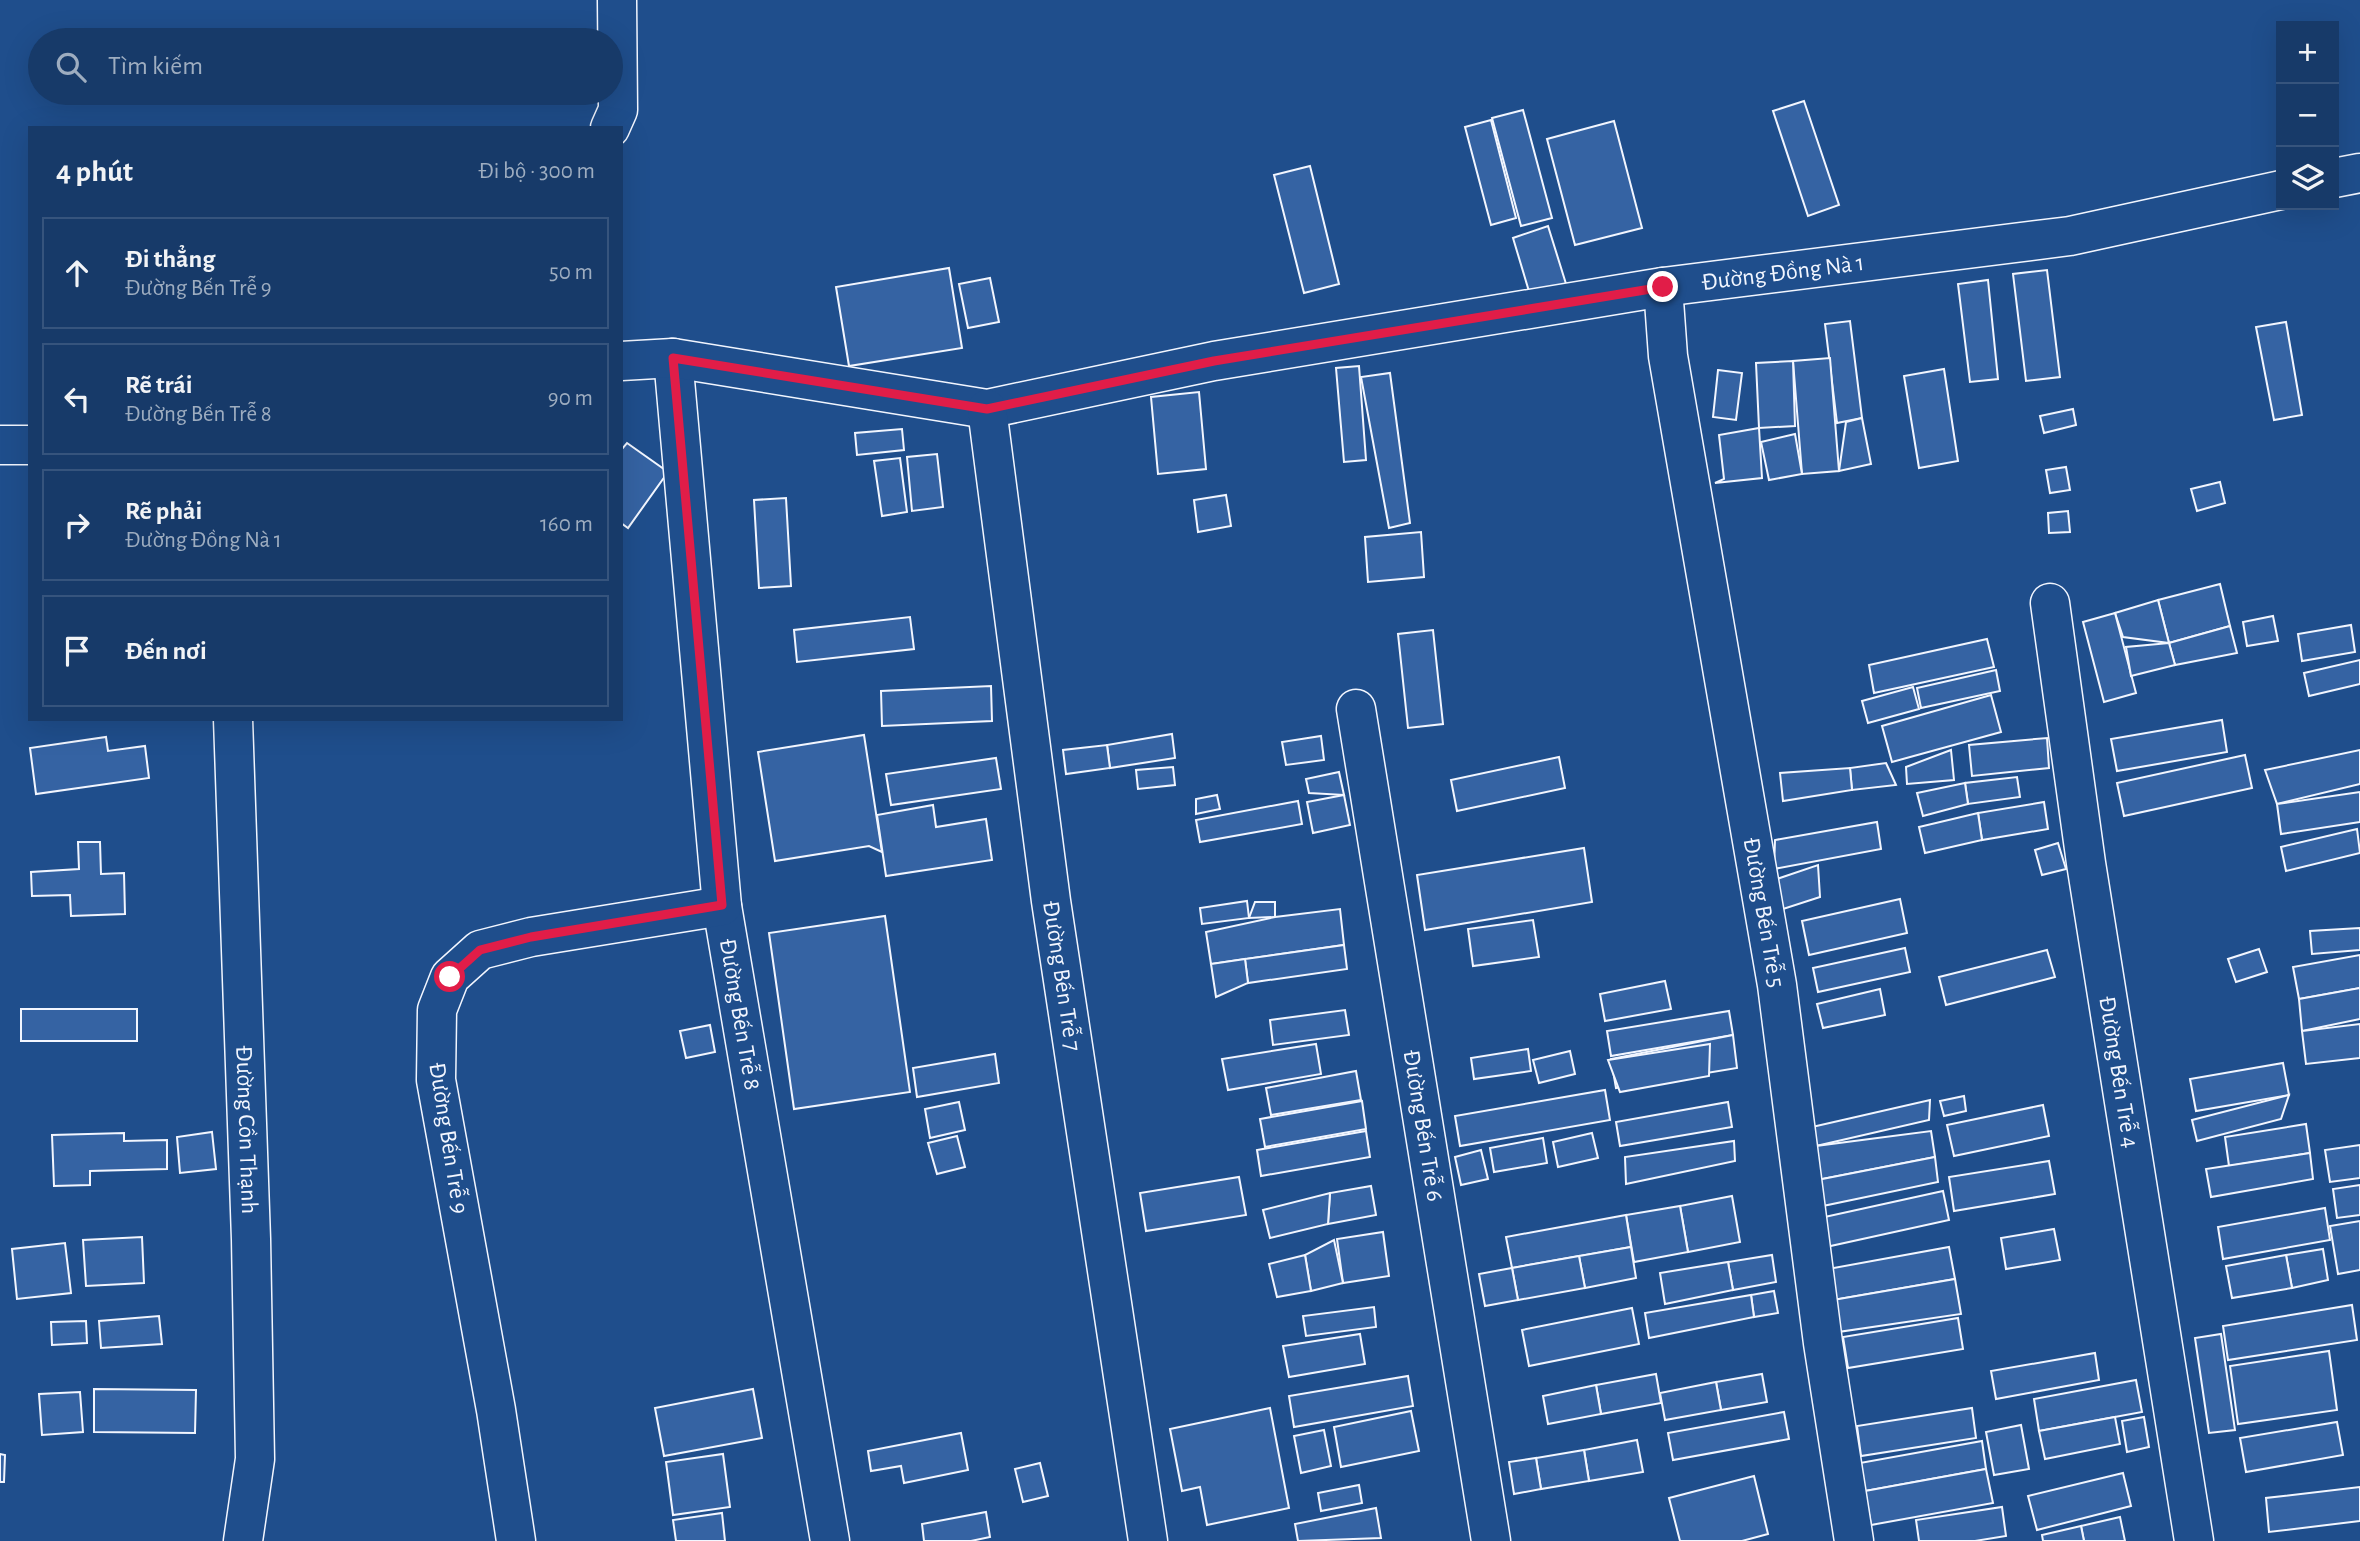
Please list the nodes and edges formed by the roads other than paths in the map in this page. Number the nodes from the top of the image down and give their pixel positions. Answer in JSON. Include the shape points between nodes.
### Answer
{"nodes":[{"id":1,"x":617,"y":0,"type":"edge"},
{"id":2,"x":617,"y":28,"type":"edge"},
{"id":3,"x":618,"y":105,"type":"edge"},
{"id":4,"x":611,"y":126,"type":"edge"},
{"id":5,"x":2360,"y":173,"type":"edge"},
{"id":6,"x":2339,"y":177,"type":"edge"},
{"id":7,"x":2276,"y":191,"type":"edge"},
{"id":8,"x":1663,"y":287,"type":"junction"},
{"id":9,"x":673,"y":358,"type":"junction"},
{"id":10,"x":623,"y":361,"type":"edge"},
{"id":11,"x":987,"y":409,"type":"junction"},
{"id":12,"x":0,"y":445,"type":"edge"},
{"id":13,"x":28,"y":445,"type":"edge"},
{"id":14,"x":2050,"y":603,"type":"dead end"},
{"id":15,"x":1356,"y":709,"type":"dead end"},
{"id":16,"x":233,"y":721,"type":"edge"},
{"id":17,"x":722,"y":905,"type":"junction"},
{"id":18,"x":243,"y":1541,"type":"edge"},
{"id":19,"x":516,"y":1541,"type":"edge"},
{"id":20,"x":830,"y":1541,"type":"edge"},
{"id":21,"x":1148,"y":1541,"type":"edge"},
{"id":22,"x":1491,"y":1541,"type":"edge"},
{"id":23,"x":1854,"y":1541,"type":"edge"},
{"id":24,"x":2194,"y":1541,"type":"edge"}],
"edges":[{"from":1,"to":2,"type":"street"},
{"from":3,"to":4,"type":"street"},
{"from":5,"to":6,"type":"street"},
{"from":7,"to":8,"type":"street","name":"Đường Đồng Nà 1","via":[[2070,236]]},
{"from":8,"to":11,"type":"street","name":"Đường Đồng Nà 1","via":[[1214,361]]},
{"from":8,"to":23,"type":"street","name":"Đường Bến Trễ 5","via":[[1668,356],[1777,985],[1823,1343]]},
{"from":9,"to":10,"type":"street","name":"Đường Đồng Nà 1"},
{"from":9,"to":11,"type":"street","name":"Đường Đồng Nà 1"},
{"from":9,"to":17,"type":"street","name":"Đường Bến Trễ 8"},
{"from":11,"to":21,"type":"street","name":"Đường Bến Trễ 7","via":[[1051,901]]},
{"from":12,"to":13,"type":"street"},
{"from":14,"to":24,"type":"street","name":"Đường Bến Trễ 4","via":[[2086,863]]},
{"from":15,"to":22,"type":"street","name":"Đường Bến Trễ 6"},
{"from":16,"to":18,"type":"street","name":"Đường Cồn Thạnh","via":[[255,1459]]},
{"from":17,"to":19,"type":"street","name":"Đường Bến Trễ 9","via":[[480,950],[450,977],[437,1010],[436,1080]]},
{"from":17,"to":20,"type":"street","name":"Đường Bến Trễ 8"}]}
